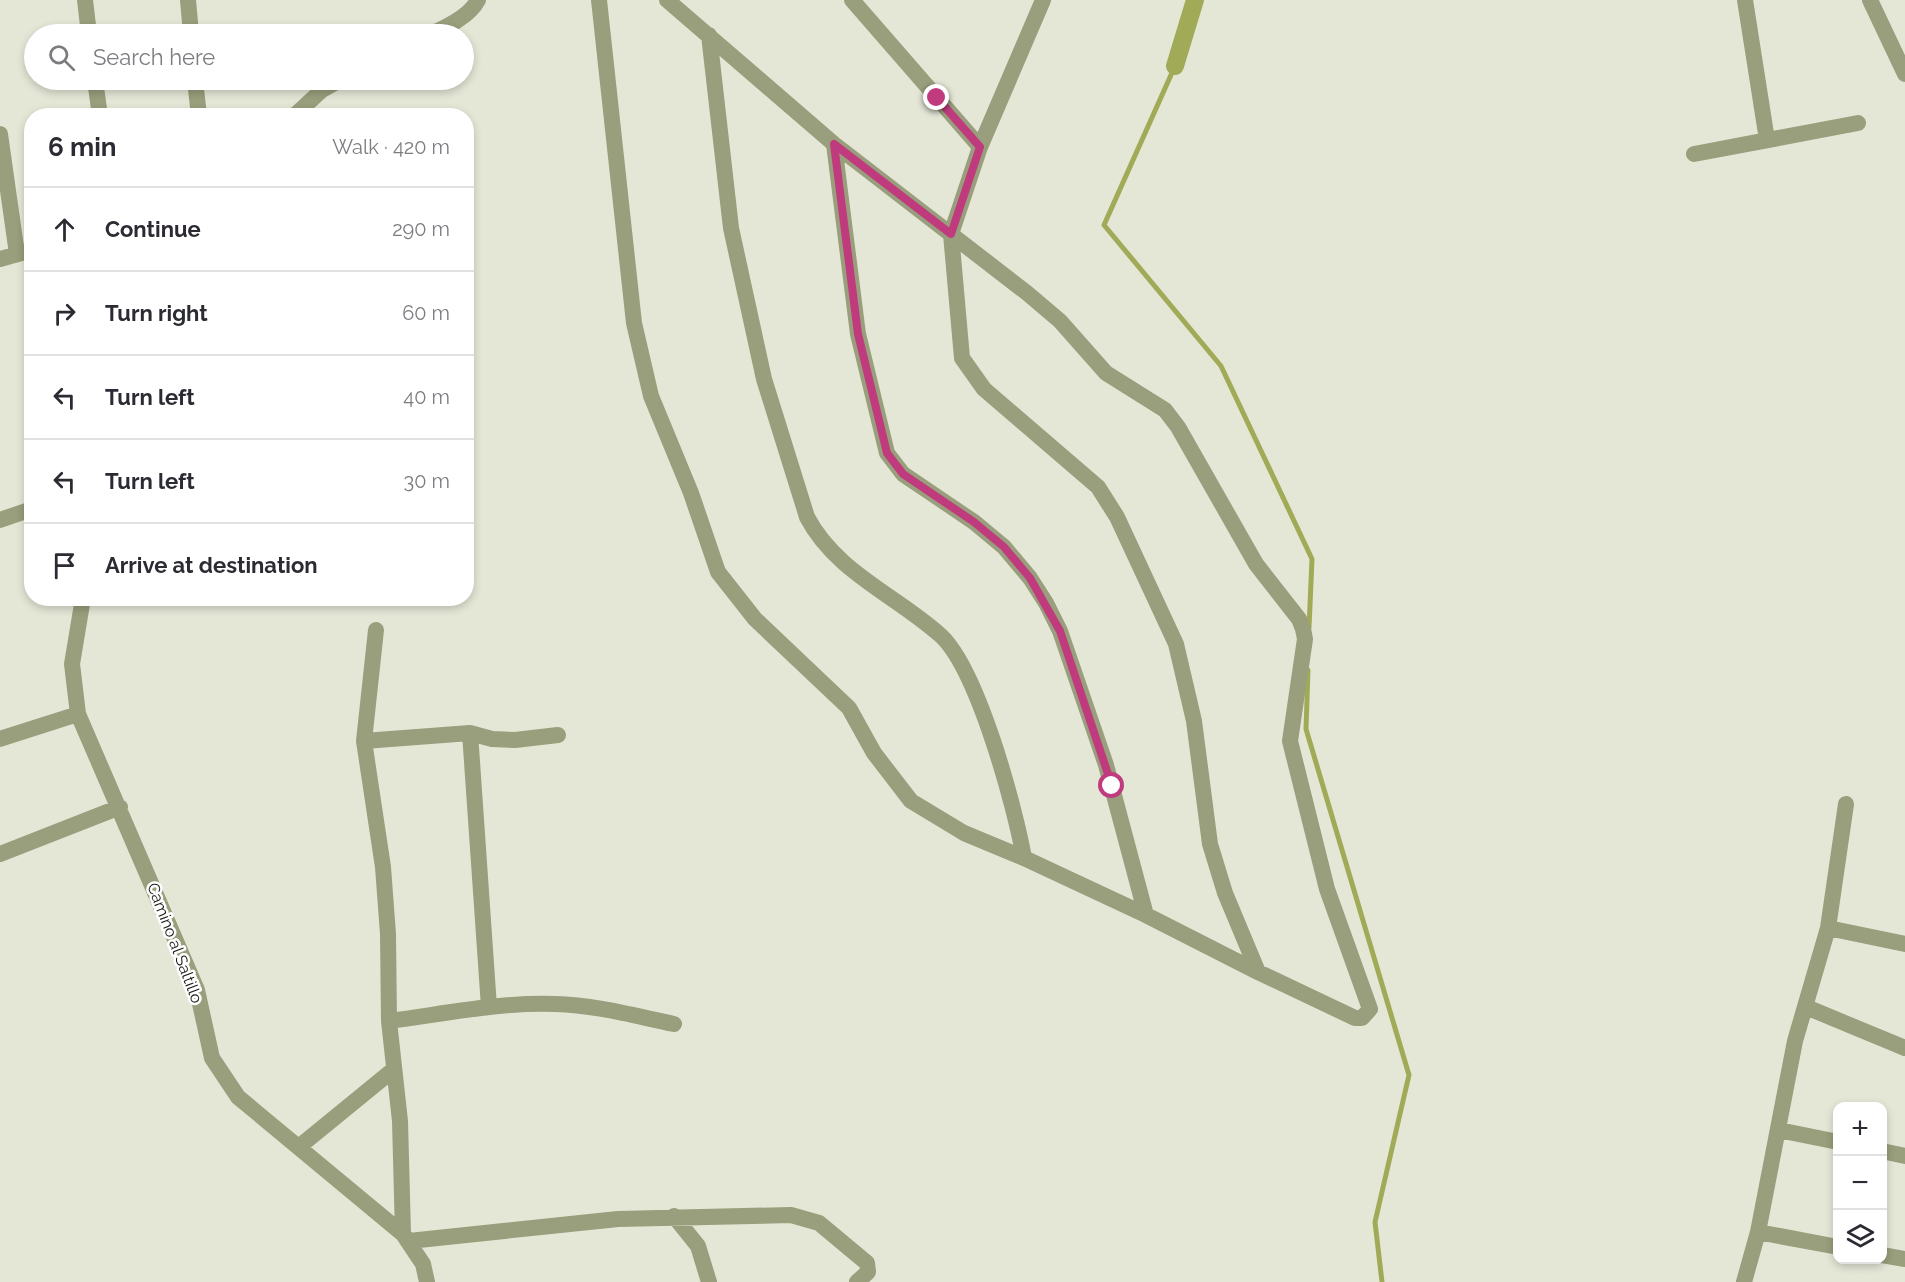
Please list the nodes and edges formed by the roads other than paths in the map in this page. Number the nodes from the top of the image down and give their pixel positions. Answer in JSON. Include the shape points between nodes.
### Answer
{"nodes":[{"id":1,"x":85,"y":0,"type":"edge"},
{"id":2,"x":188,"y":0,"type":"edge"},
{"id":3,"x":599,"y":0,"type":"edge"},
{"id":4,"x":667,"y":0,"type":"edge"},
{"id":5,"x":852,"y":0,"type":"edge"},
{"id":6,"x":1043,"y":0,"type":"edge"},
{"id":7,"x":1745,"y":0,"type":"edge"},
{"id":8,"x":1870,"y":0,"type":"edge"},
{"id":9,"x":476,"y":4,"type":"edge"},
{"id":10,"x":88,"y":24,"type":"edge"},
{"id":11,"x":190,"y":24,"type":"edge"},
{"id":12,"x":451,"y":24,"type":"edge"},
{"id":13,"x":709,"y":36,"type":"junction"},
{"id":14,"x":1905,"y":74,"type":"edge"},
{"id":15,"x":96,"y":90,"type":"edge"},
{"id":16,"x":196,"y":90,"type":"edge"},
{"id":17,"x":322,"y":90,"type":"edge"},
{"id":18,"x":99,"y":108,"type":"edge"},
{"id":19,"x":198,"y":108,"type":"edge"},
{"id":20,"x":303,"y":108,"type":"edge"},
{"id":21,"x":1858,"y":123,"type":"dead end"},
{"id":22,"x":0,"y":134,"type":"edge"},
{"id":23,"x":1767,"y":140,"type":"junction"},
{"id":24,"x":834,"y":144,"type":"junction"},
{"id":25,"x":980,"y":147,"type":"junction"},
{"id":26,"x":1694,"y":154,"type":"dead end"},
{"id":27,"x":951,"y":234,"type":"junction"},
{"id":28,"x":24,"y":252,"type":"edge"},
{"id":29,"x":0,"y":259,"type":"edge"},
{"id":30,"x":24,"y":512,"type":"edge"},
{"id":31,"x":0,"y":520,"type":"edge"},
{"id":32,"x":82,"y":606,"type":"edge"},
{"id":33,"x":376,"y":630,"type":"dead end"},
{"id":34,"x":78,"y":714,"type":"junction"},
{"id":35,"x":470,"y":733,"type":"junction"},
{"id":36,"x":558,"y":735,"type":"dead end"},
{"id":37,"x":0,"y":739,"type":"edge"},
{"id":38,"x":364,"y":741,"type":"junction"},
{"id":39,"x":1846,"y":804,"type":"dead end"},
{"id":40,"x":120,"y":807,"type":"junction"},
{"id":41,"x":0,"y":854,"type":"edge"},
{"id":42,"x":1024,"y":858,"type":"junction"},
{"id":43,"x":1146,"y":915,"type":"junction"},
{"id":44,"x":1828,"y":928,"type":"junction"},
{"id":45,"x":1905,"y":944,"type":"edge"},
{"id":46,"x":1258,"y":972,"type":"junction"},
{"id":47,"x":1806,"y":1006,"type":"junction"},
{"id":48,"x":489,"y":1007,"type":"junction"},
{"id":49,"x":389,"y":1021,"type":"junction"},
{"id":50,"x":674,"y":1024,"type":"dead end"},
{"id":51,"x":1905,"y":1048,"type":"edge"},
{"id":52,"x":393,"y":1070,"type":"junction"},
{"id":53,"x":1779,"y":1130,"type":"junction"},
{"id":54,"x":1833,"y":1141,"type":"edge"},
{"id":55,"x":300,"y":1146,"type":"junction"},
{"id":56,"x":1887,"y":1152,"type":"edge"},
{"id":57,"x":1905,"y":1156,"type":"edge"},
{"id":58,"x":674,"y":1216,"type":"junction"},
{"id":59,"x":1758,"y":1232,"type":"junction"},
{"id":60,"x":406,"y":1238,"type":"junction"},
{"id":61,"x":1833,"y":1246,"type":"edge"},
{"id":62,"x":1887,"y":1256,"type":"edge"},
{"id":63,"x":1905,"y":1259,"type":"edge"},
{"id":64,"x":427,"y":1282,"type":"edge"},
{"id":65,"x":709,"y":1282,"type":"edge"},
{"id":66,"x":857,"y":1282,"type":"edge"},
{"id":67,"x":1744,"y":1282,"type":"edge"}],
"edges":[{"from":1,"to":10,"type":"street"},
{"from":2,"to":11,"type":"street"},
{"from":3,"to":42,"type":"street","via":[[634,323],[651,396],[718,572],[755,619],[849,708],[874,753],[911,801],[963,833]]},
{"from":4,"to":13,"type":"street"},
{"from":5,"to":25,"type":"street"},
{"from":6,"to":25,"type":"street"},
{"from":7,"to":23,"type":"street"},
{"from":8,"to":14,"type":"street"},
{"from":9,"to":12,"type":"street"},
{"from":13,"to":24,"type":"street"},
{"from":13,"to":42,"type":"street","via":[[730,228],[764,379],[807,517],[833,555],[941,635],[960,661],[977,697],[1003,775]]},
{"from":15,"to":18,"type":"street"},
{"from":16,"to":19,"type":"street"},
{"from":17,"to":20,"type":"street"},
{"from":21,"to":23,"type":"street"},
{"from":22,"to":28,"type":"street"},
{"from":23,"to":26,"type":"street"},
{"from":24,"to":27,"type":"street"},
{"from":24,"to":43,"type":"street","via":[[858,334],[887,453],[903,474],[1004,547],[1046,603],[1060,631],[1106,765]]},
{"from":25,"to":27,"type":"street"},
{"from":27,"to":46,"type":"street","via":[[962,358],[984,389],[1098,487],[1117,517],[1176,644],[1194,721],[1210,844],[1225,893]]},
{"from":27,"to":46,"type":"street","via":[[1060,321],[1106,373],[1165,410],[1256,564],[1299,620],[1305,639],[1290,741],[1327,889],[1370,1009],[1362,1018],[1355,1018]]},
{"from":28,"to":29,"type":"street"},
{"from":30,"to":31,"type":"street"},
{"from":32,"to":34,"type":"street","name":"Camino al Saltillo","via":[[72,664]]},
{"from":33,"to":38,"type":"street"},
{"from":34,"to":37,"type":"street"},
{"from":34,"to":40,"type":"street","name":"Camino al Saltillo"},
{"from":35,"to":36,"type":"street","via":[[515,740]]},
{"from":35,"to":38,"type":"street"},
{"from":35,"to":48,"type":"street"},
{"from":38,"to":49,"type":"street","via":[[383,867]]},
{"from":39,"to":44,"type":"street"},
{"from":40,"to":41,"type":"street"},
{"from":40,"to":55,"type":"street","name":"Camino al Saltillo","via":[[197,990],[212,1058],[238,1097]]},
{"from":42,"to":43,"type":"street"},
{"from":43,"to":46,"type":"street"},
{"from":44,"to":45,"type":"street"},
{"from":44,"to":47,"type":"street"},
{"from":47,"to":51,"type":"street"},
{"from":47,"to":53,"type":"street","via":[[1786,1080]]},
{"from":48,"to":49,"type":"street"},
{"from":48,"to":50,"type":"street","via":[[593,1007]]},
{"from":49,"to":52,"type":"street"},
{"from":52,"to":55,"type":"street"},
{"from":52,"to":60,"type":"street","via":[[400,1121]]},
{"from":53,"to":54,"type":"street"},
{"from":53,"to":59,"type":"street"},
{"from":55,"to":60,"type":"street","name":"Camino al Saltillo"},
{"from":56,"to":57,"type":"street"},
{"from":58,"to":60,"type":"street"},
{"from":58,"to":65,"type":"street","via":[[698,1246]]},
{"from":58,"to":66,"type":"street","via":[[807,1218],[819,1223],[867,1263],[868,1272]]},
{"from":59,"to":61,"type":"street"},
{"from":59,"to":67,"type":"street"},
{"from":60,"to":64,"type":"street","name":"Camino al Saltillo","via":[[423,1264]]},
{"from":62,"to":63,"type":"street"}]}
